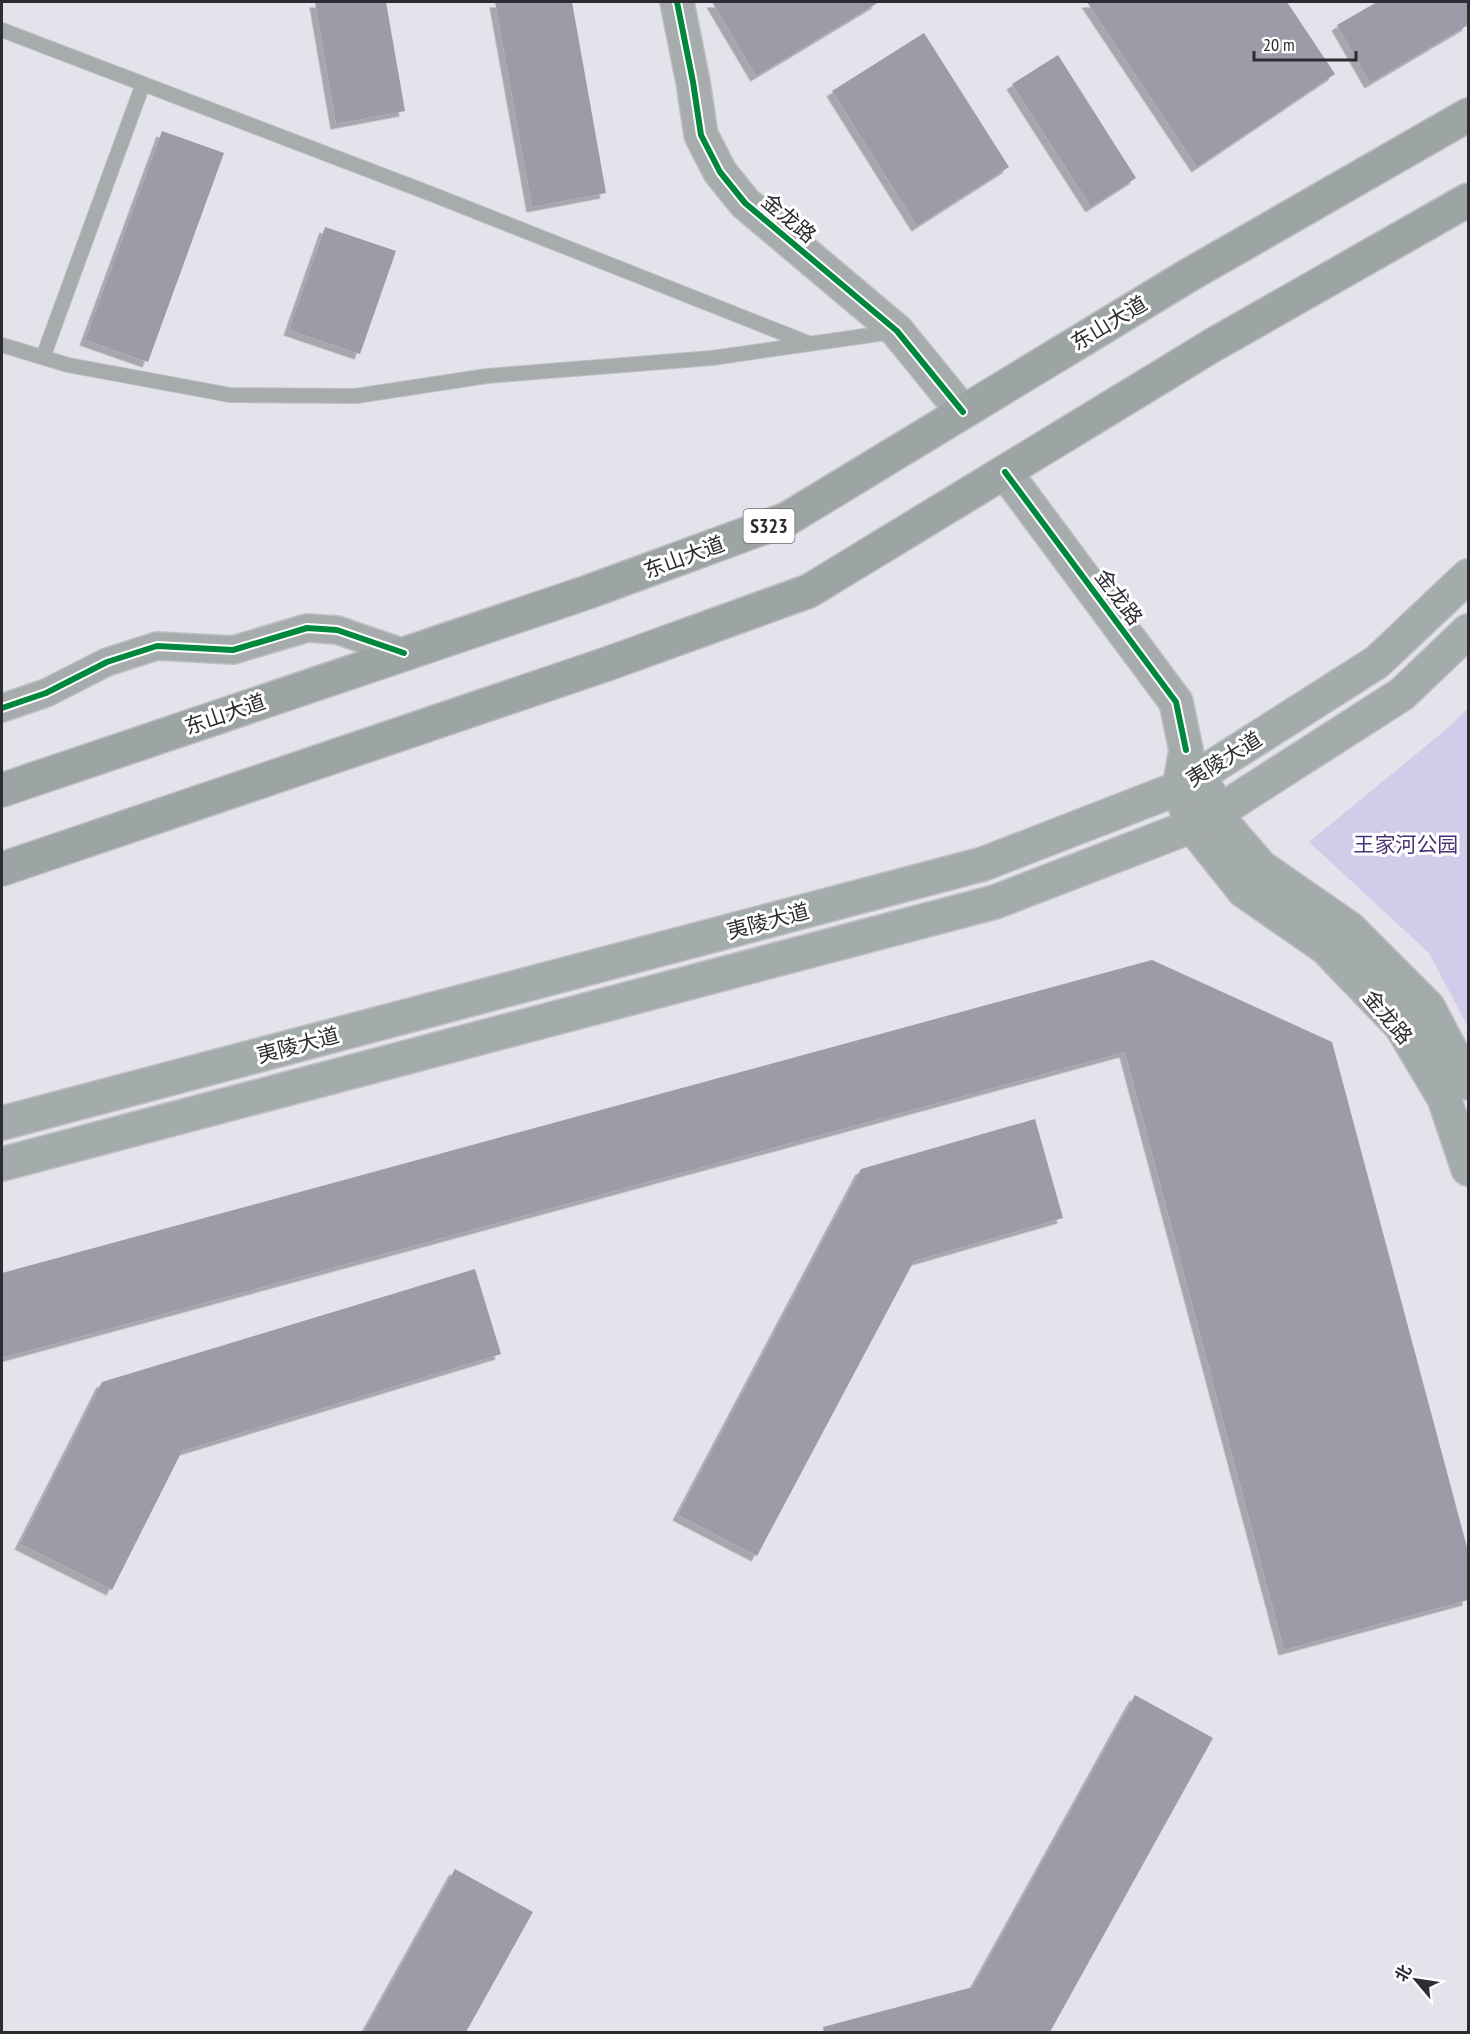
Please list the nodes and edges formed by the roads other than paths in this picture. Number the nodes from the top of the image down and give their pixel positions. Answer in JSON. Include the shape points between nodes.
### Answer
{"nodes":[{"id":1,"x":676,"y":2,"type":"edge"},
{"id":2,"x":2,"y":30,"type":"edge"},
{"id":3,"x":143,"y":84,"type":"junction"},
{"id":4,"x":1468,"y":115,"type":"edge"},
{"id":5,"x":1468,"y":200,"type":"edge"},
{"id":6,"x":897,"y":331,"type":"junction"},
{"id":7,"x":810,"y":344,"type":"junction"},
{"id":8,"x":2,"y":345,"type":"edge"},
{"id":9,"x":43,"y":357,"type":"junction"},
{"id":10,"x":963,"y":412,"type":"junction"},
{"id":11,"x":1005,"y":472,"type":"junction"},
{"id":12,"x":1468,"y":576,"type":"edge"},
{"id":13,"x":1468,"y":632,"type":"edge"},
{"id":14,"x":404,"y":653,"type":"junction"},
{"id":15,"x":2,"y":708,"type":"edge"},
{"id":16,"x":1190,"y":770,"type":"junction"},
{"id":17,"x":2,"y":790,"type":"edge"},
{"id":18,"x":1204,"y":820,"type":"junction"},
{"id":19,"x":2,"y":869,"type":"edge"},
{"id":20,"x":1468,"y":1083,"type":"edge"},
{"id":21,"x":2,"y":1123,"type":"edge"},
{"id":22,"x":2,"y":1164,"type":"edge"},
{"id":23,"x":1468,"y":1169,"type":"edge"}],
"edges":[{"from":1,"to":6,"type":"street","name":"金龙路","via":[[701,135],[720,172],[745,203]]},
{"from":2,"to":3,"type":"lane"},
{"from":3,"to":7,"type":"lane"},
{"from":3,"to":9,"type":"lane"},
{"from":4,"to":10,"type":"main road","name":"东山大道","number":"S323","via":[[1189,274]]},
{"from":5,"to":11,"type":"main road","via":[[1214,345]]},
{"from":6,"to":7,"type":"lane"},
{"from":6,"to":10,"type":"street","name":"金龙路"},
{"from":7,"to":9,"type":"lane","via":[[712,358],[488,376],[356,396],[231,396]]},
{"from":8,"to":9,"type":"lane"},
{"from":10,"to":14,"type":"main road","name":"东山大道","number":"S323","via":[[787,519],[588,592]]},
{"from":11,"to":16,"type":"street","name":"金龙路","via":[[1176,702]]},
{"from":11,"to":19,"type":"main road","via":[[809,591],[596,668]]},
{"from":12,"to":16,"type":"main road","name":"夷陵大道","via":[[1377,662]]},
{"from":13,"to":18,"type":"main road","name":"夷陵大道","via":[[1402,694]]},
{"from":14,"to":15,"type":"street","via":[[337,630],[307,628],[233,650],[157,646],[107,662],[46,693]]},
{"from":14,"to":17,"type":"main road","name":"东山大道","number":"S323"},
{"from":16,"to":18,"type":"main road","name":"金龙路"},
{"from":16,"to":21,"type":"main road","name":"夷陵大道","via":[[983,864]]},
{"from":18,"to":20,"type":"main road","name":"金龙路","via":[[1261,867],[1349,928],[1428,1007]]},
{"from":18,"to":22,"type":"main road","name":"夷陵大道","via":[[995,903]]},
{"from":18,"to":23,"type":"main road","name":"金龙路","via":[[1244,891],[1326,948],[1401,1026],[1444,1098]]}]}
